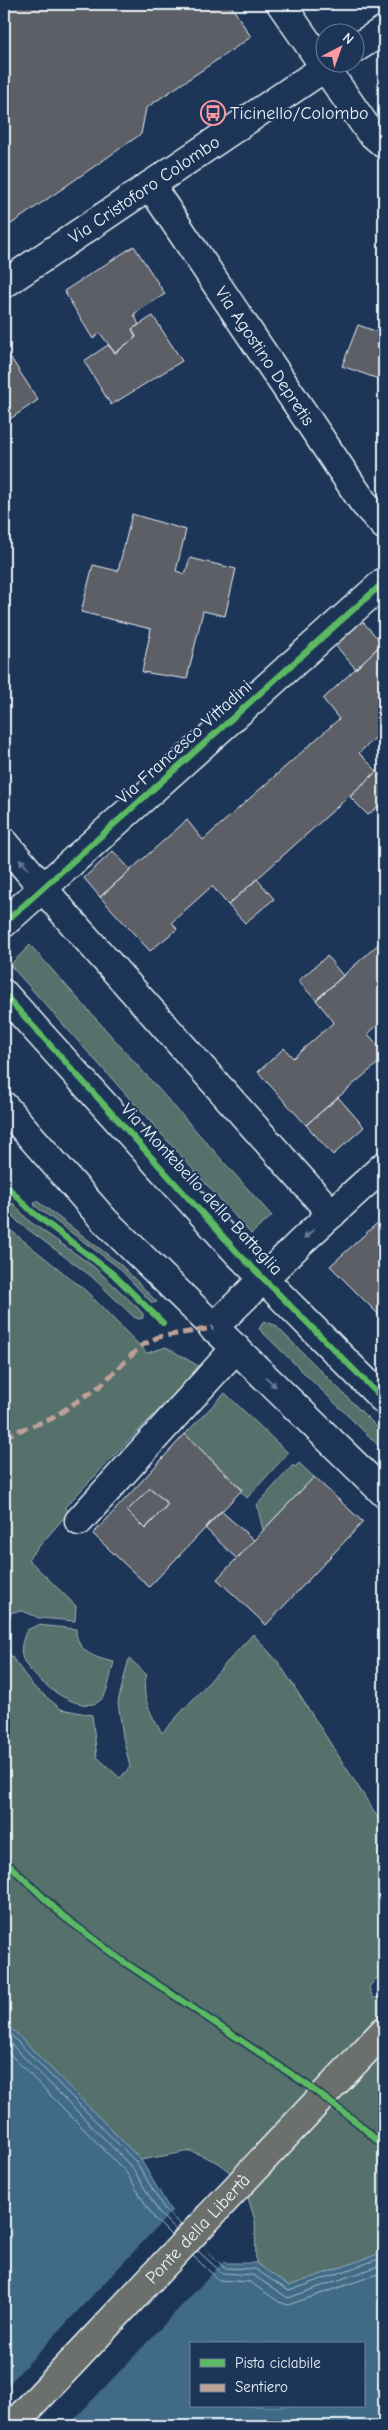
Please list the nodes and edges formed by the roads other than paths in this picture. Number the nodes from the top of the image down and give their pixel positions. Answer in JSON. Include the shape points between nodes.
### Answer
{"nodes":[{"id":1,"x":281,"y":4,"type":"edge"},
{"id":2,"x":384,"y":30,"type":"edge"},
{"id":3,"x":366,"y":42,"type":"edge"},
{"id":4,"x":316,"y":48,"type":"edge"},
{"id":5,"x":319,"y":72,"type":"edge"},
{"id":6,"x":333,"y":72,"type":"edge"},
{"id":7,"x":384,"y":144,"type":"edge"},
{"id":8,"x":150,"y":185,"type":"junction"},
{"id":9,"x":4,"y":284,"type":"edge"},
{"id":10,"x":384,"y":525,"type":"edge"},
{"id":11,"x":384,"y":582,"type":"edge"},
{"id":12,"x":4,"y":842,"type":"edge"},
{"id":13,"x":44,"y":887,"type":"junction"},
{"id":14,"x":4,"y":924,"type":"edge"},
{"id":15,"x":4,"y":994,"type":"edge"},
{"id":16,"x":4,"y":1106,"type":"edge"},
{"id":17,"x":384,"y":1166,"type":"edge"},
{"id":18,"x":332,"y":1214,"type":"junction"},
{"id":19,"x":263,"y":1278,"type":"junction"},
{"id":20,"x":213,"y":1328,"type":"junction"},
{"id":21,"x":236,"y":1348,"type":"junction"},
{"id":22,"x":384,"y":1400,"type":"edge"},
{"id":23,"x":384,"y":1493,"type":"edge"},
{"id":24,"x":78,"y":1521,"type":"dead end"},
{"id":25,"x":384,"y":2031,"type":"edge"},
{"id":26,"x":12,"y":2426,"type":"edge"}],
"edges":[{"from":1,"to":4,"type":"street"},
{"from":2,"to":3,"type":"street"},
{"from":5,"to":8,"type":"street","name":"Via Cristoforo Colombo"},
{"from":6,"to":7,"type":"street","via":[[369,131]]},
{"from":8,"to":9,"type":"street","name":"Via Cristoforo Colombo"},
{"from":8,"to":10,"type":"street","name":"Via Agostino Depretis","via":[[363,502]]},
{"from":11,"to":13,"type":"street","name":"Via Francesco Vittadini"},
{"from":13,"to":12,"type":"street","one_way":true},
{"from":13,"to":14,"type":"street","name":"Via Francesco Vittadini"},
{"from":13,"to":18,"type":"street"},
{"from":15,"to":19,"type":"street","name":"Via Montebello della Battaglia"},
{"from":16,"to":20,"type":"street","via":[[105,1221]]},
{"from":17,"to":18,"type":"street"},
{"from":18,"to":19,"type":"street","one_way":true},
{"from":19,"to":20,"type":"street"},
{"from":19,"to":22,"type":"street","name":"Via Montebello della Battaglia"},
{"from":20,"to":21,"type":"street"},
{"from":21,"to":23,"type":"street","one_way":true},
{"from":21,"to":24,"type":"street"},
{"from":25,"to":26,"type":"main road","name":"Ponte della Libertà"}]}
